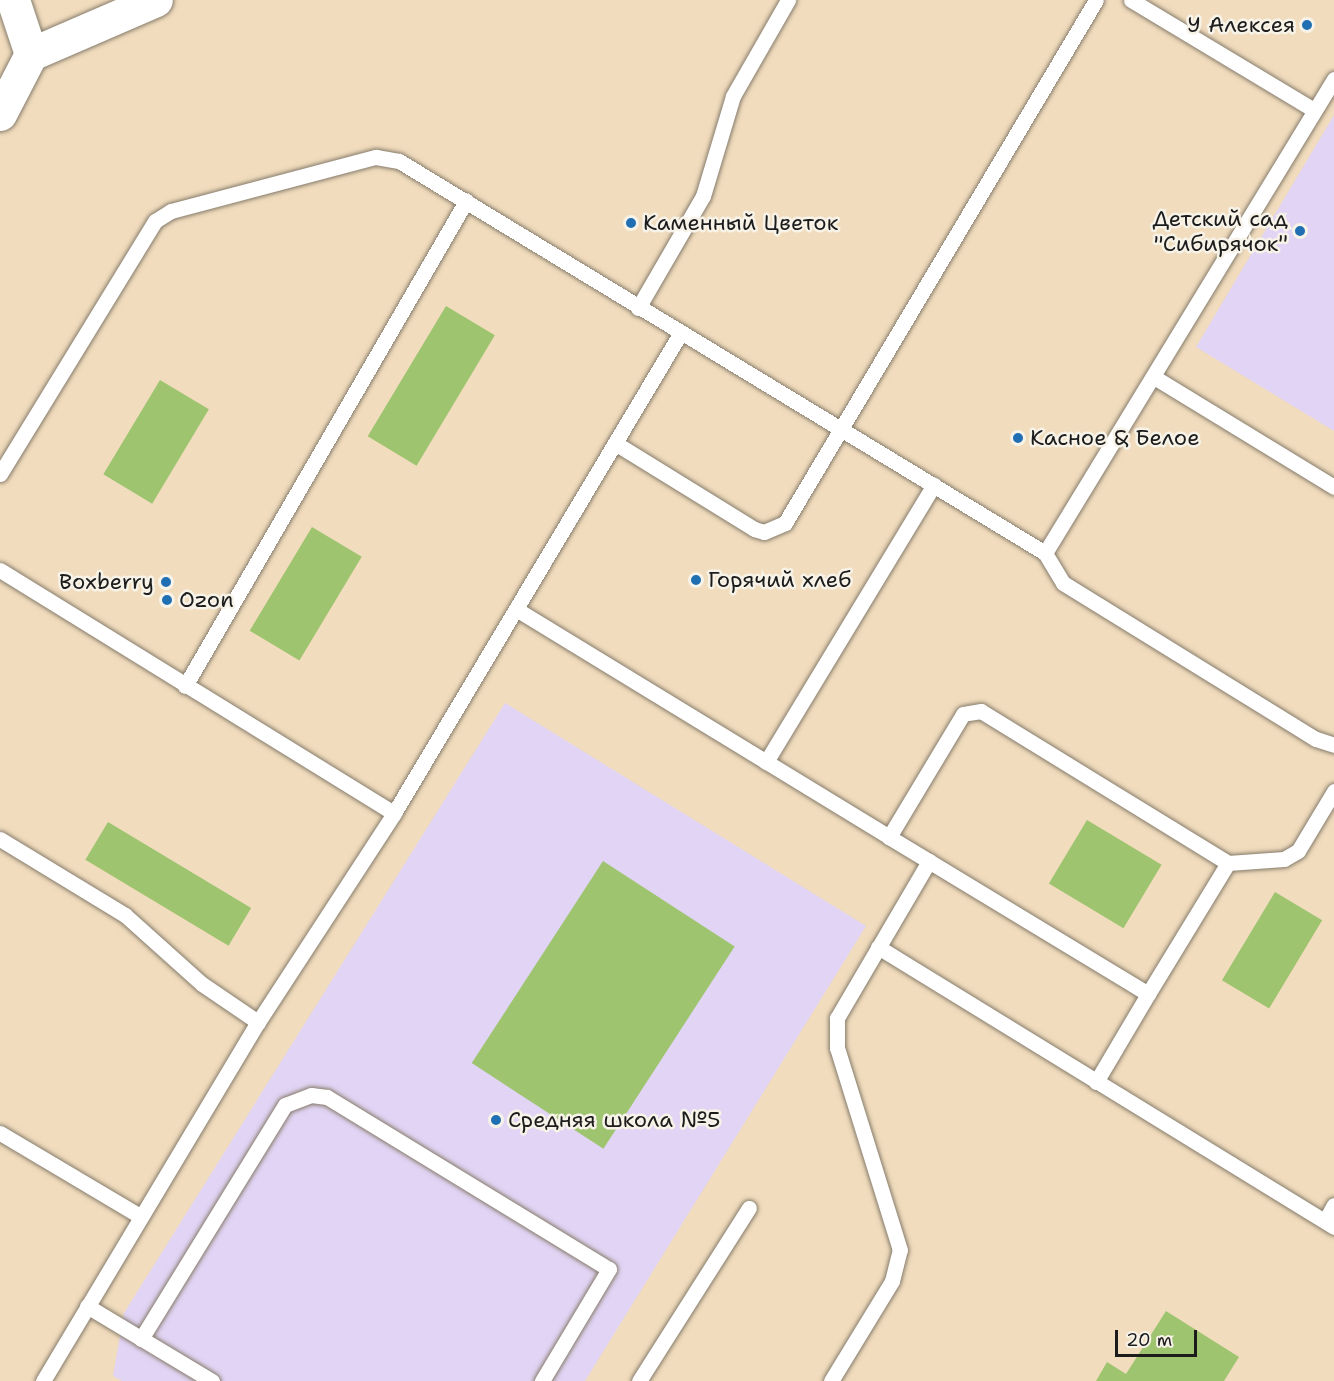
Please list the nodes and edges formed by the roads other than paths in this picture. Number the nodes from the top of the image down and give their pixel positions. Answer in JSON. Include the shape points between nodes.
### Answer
{"nodes":[{"id":1,"x":13,"y":0,"type":"edge"},
{"id":2,"x":156,"y":0,"type":"edge"},
{"id":3,"x":788,"y":0,"type":"edge"},
{"id":4,"x":1095,"y":0,"type":"edge"},
{"id":5,"x":1131,"y":0,"type":"edge"},
{"id":6,"x":31,"y":54,"type":"junction"},
{"id":7,"x":1334,"y":79,"type":"edge"},
{"id":8,"x":1328,"y":100,"type":"edge"},
{"id":9,"x":1314,"y":111,"type":"junction"},
{"id":10,"x":0,"y":114,"type":"edge"},
{"id":11,"x":466,"y":201,"type":"junction"},
{"id":12,"x":638,"y":308,"type":"junction"},
{"id":13,"x":680,"y":334,"type":"junction"},
{"id":14,"x":1154,"y":377,"type":"junction"},
{"id":15,"x":841,"y":427,"type":"junction"},
{"id":16,"x":615,"y":443,"type":"junction"},
{"id":17,"x":0,"y":474,"type":"edge"},
{"id":18,"x":934,"y":485,"type":"junction"},
{"id":19,"x":1334,"y":487,"type":"edge"},
{"id":20,"x":1045,"y":553,"type":"junction"},
{"id":21,"x":0,"y":570,"type":"edge"},
{"id":22,"x":516,"y":609,"type":"junction"},
{"id":23,"x":185,"y":686,"type":"junction"},
{"id":24,"x":1334,"y":745,"type":"edge"},
{"id":25,"x":766,"y":762,"type":"junction"},
{"id":26,"x":1334,"y":791,"type":"edge"},
{"id":27,"x":394,"y":813,"type":"junction"},
{"id":28,"x":889,"y":837,"type":"junction"},
{"id":29,"x":0,"y":839,"type":"edge"},
{"id":30,"x":929,"y":861,"type":"junction"},
{"id":31,"x":1228,"y":863,"type":"junction"},
{"id":32,"x":878,"y":947,"type":"junction"},
{"id":33,"x":1148,"y":994,"type":"junction"},
{"id":34,"x":258,"y":1022,"type":"junction"},
{"id":35,"x":1096,"y":1082,"type":"junction"},
{"id":36,"x":0,"y":1133,"type":"edge"},
{"id":37,"x":1334,"y":1205,"type":"edge"},
{"id":38,"x":749,"y":1208,"type":"dead end"},
{"id":39,"x":140,"y":1216,"type":"junction"},
{"id":40,"x":1329,"y":1224,"type":"edge"},
{"id":41,"x":87,"y":1306,"type":"junction"},
{"id":42,"x":141,"y":1339,"type":"junction"},
{"id":43,"x":43,"y":1381,"type":"edge"},
{"id":44,"x":212,"y":1381,"type":"edge"},
{"id":45,"x":542,"y":1381,"type":"edge"},
{"id":46,"x":639,"y":1381,"type":"edge"},
{"id":47,"x":831,"y":1381,"type":"edge"}],
"edges":[{"from":1,"to":6,"type":"street"},
{"from":2,"to":6,"type":"street"},
{"from":3,"to":12,"type":"lane","via":[[733,96],[703,195]]},
{"from":4,"to":15,"type":"lane"},
{"from":5,"to":9,"type":"lane"},
{"from":6,"to":10,"type":"street"},
{"from":7,"to":8,"type":"lane"},
{"from":8,"to":9,"type":"lane"},
{"from":9,"to":14,"type":"lane"},
{"from":11,"to":12,"type":"lane"},
{"from":11,"to":17,"type":"lane","via":[[399,161],[375,157],[171,211],[155,221]]},
{"from":11,"to":23,"type":"lane"},
{"from":12,"to":13,"type":"lane"},
{"from":13,"to":15,"type":"lane"},
{"from":13,"to":16,"type":"lane"},
{"from":14,"to":19,"type":"lane"},
{"from":14,"to":20,"type":"lane"},
{"from":15,"to":16,"type":"lane","via":[[785,523],[764,532]]},
{"from":15,"to":18,"type":"lane"},
{"from":16,"to":22,"type":"lane"},
{"from":18,"to":20,"type":"lane"},
{"from":18,"to":25,"type":"lane"},
{"from":20,"to":24,"type":"lane","via":[[1063,583],[1316,739]]},
{"from":21,"to":23,"type":"lane"},
{"from":22,"to":25,"type":"lane"},
{"from":22,"to":27,"type":"lane"},
{"from":23,"to":27,"type":"lane"},
{"from":25,"to":28,"type":"lane"},
{"from":26,"to":31,"type":"lane","via":[[1298,851],[1284,859]]},
{"from":27,"to":34,"type":"lane"},
{"from":28,"to":30,"type":"lane"},
{"from":28,"to":31,"type":"lane","via":[[963,714],[981,711]]},
{"from":29,"to":34,"type":"lane","via":[[124,915],[202,984]]},
{"from":30,"to":32,"type":"lane"},
{"from":30,"to":33,"type":"lane"},
{"from":31,"to":33,"type":"lane"},
{"from":32,"to":35,"type":"lane"},
{"from":32,"to":47,"type":"lane","via":[[837,1018],[835,1031],[900,1250],[898,1265]]},
{"from":33,"to":35,"type":"lane"},
{"from":34,"to":39,"type":"lane"},
{"from":35,"to":40,"type":"lane"},
{"from":36,"to":39,"type":"lane"},
{"from":37,"to":40,"type":"lane"},
{"from":38,"to":46,"type":"lane"},
{"from":39,"to":41,"type":"lane"},
{"from":41,"to":42,"type":"lane"},
{"from":41,"to":43,"type":"lane"},
{"from":42,"to":44,"type":"lane"},
{"from":42,"to":45,"type":"lane","via":[[285,1106],[319,1096],[609,1269]]}]}
